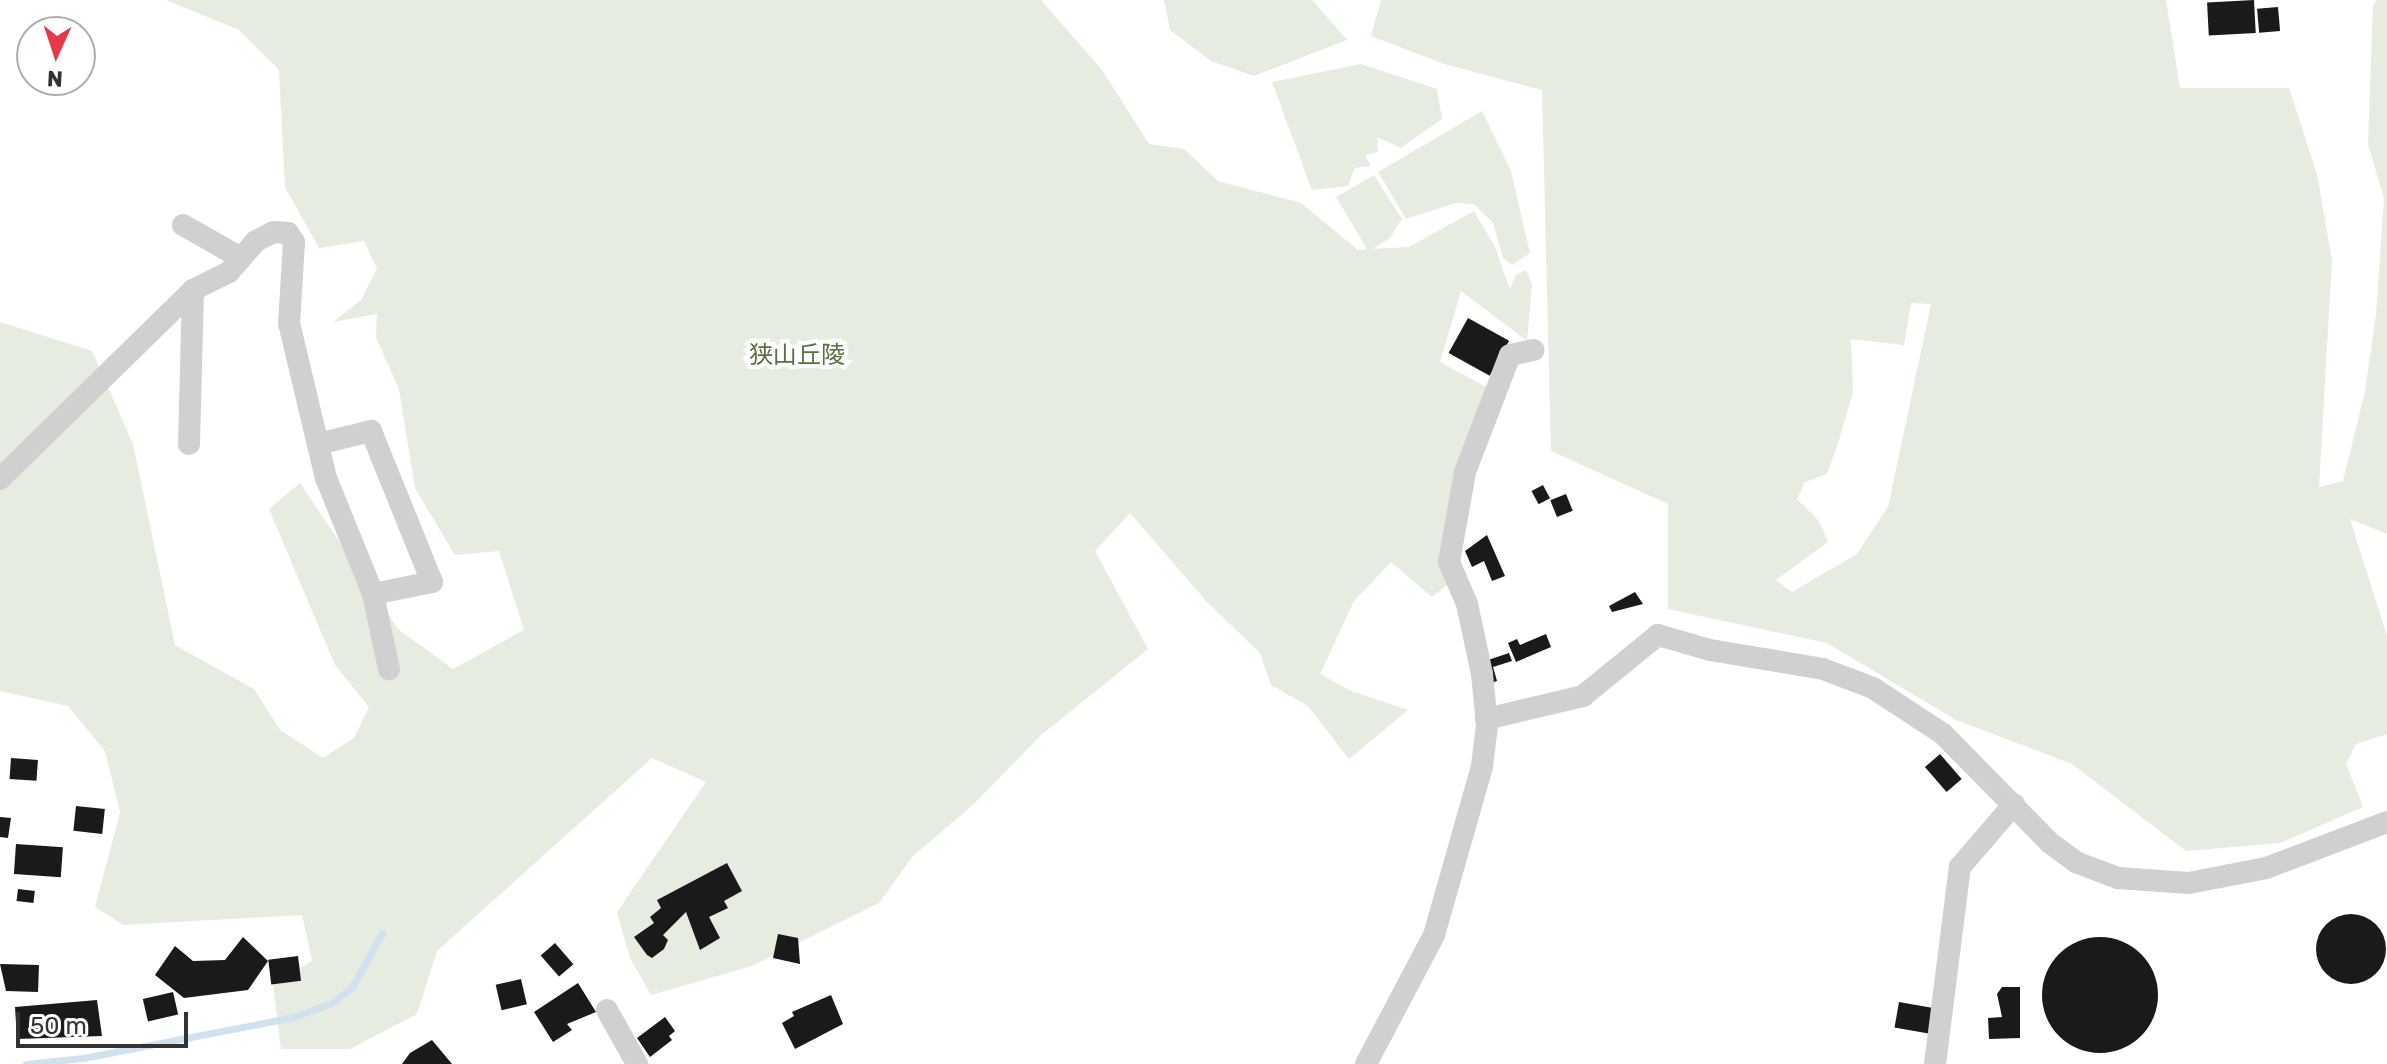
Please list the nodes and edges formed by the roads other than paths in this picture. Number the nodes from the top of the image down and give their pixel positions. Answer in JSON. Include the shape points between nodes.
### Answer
{"nodes":[{"id":1,"x":183,"y":225,"type":"dead end"},
{"id":2,"x":241,"y":258,"type":"junction"},
{"id":3,"x":193,"y":290,"type":"junction"},
{"id":4,"x":1533,"y":350,"type":"dead end"},
{"id":5,"x":189,"y":444,"type":"dead end"},
{"id":6,"x":318,"y":444,"type":"junction"},
{"id":7,"x":0,"y":479,"type":"edge"},
{"id":8,"x":373,"y":594,"type":"junction"},
{"id":9,"x":389,"y":669,"type":"dead end"},
{"id":10,"x":1486,"y":719,"type":"junction"},
{"id":11,"x":2014,"y":804,"type":"junction"},
{"id":12,"x":2387,"y":822,"type":"edge"},
{"id":13,"x":607,"y":1010,"type":"dead end"},
{"id":14,"x":637,"y":1064,"type":"edge"},
{"id":15,"x":1366,"y":1064,"type":"edge"},
{"id":16,"x":1935,"y":1064,"type":"edge"}],
"edges":[{"from":1,"to":2,"type":"street"},
{"from":2,"to":3,"type":"street","via":[[229,272]]},
{"from":2,"to":6,"type":"street","via":[[274,232],[288,233],[294,242],[289,323]]},
{"from":3,"to":5,"type":"street"},
{"from":3,"to":7,"type":"street"},
{"from":4,"to":10,"type":"street","via":[[1510,355],[1465,472],[1449,562],[1467,604]]},
{"from":6,"to":8,"type":"street","via":[[326,478]]},
{"from":6,"to":8,"type":"street","via":[[371,431],[432,582]]},
{"from":8,"to":9,"type":"street"},
{"from":10,"to":11,"type":"street","via":[[1583,696],[1658,635],[1710,650],[1823,669],[1873,688],[1943,734]]},
{"from":10,"to":15,"type":"street","via":[[1482,766],[1434,935]]},
{"from":11,"to":12,"type":"street","via":[[2039,833],[2078,863],[2118,878],[2163,885],[2266,868]]},
{"from":11,"to":16,"type":"street","via":[[1960,867]]},
{"from":13,"to":14,"type":"street"}]}
